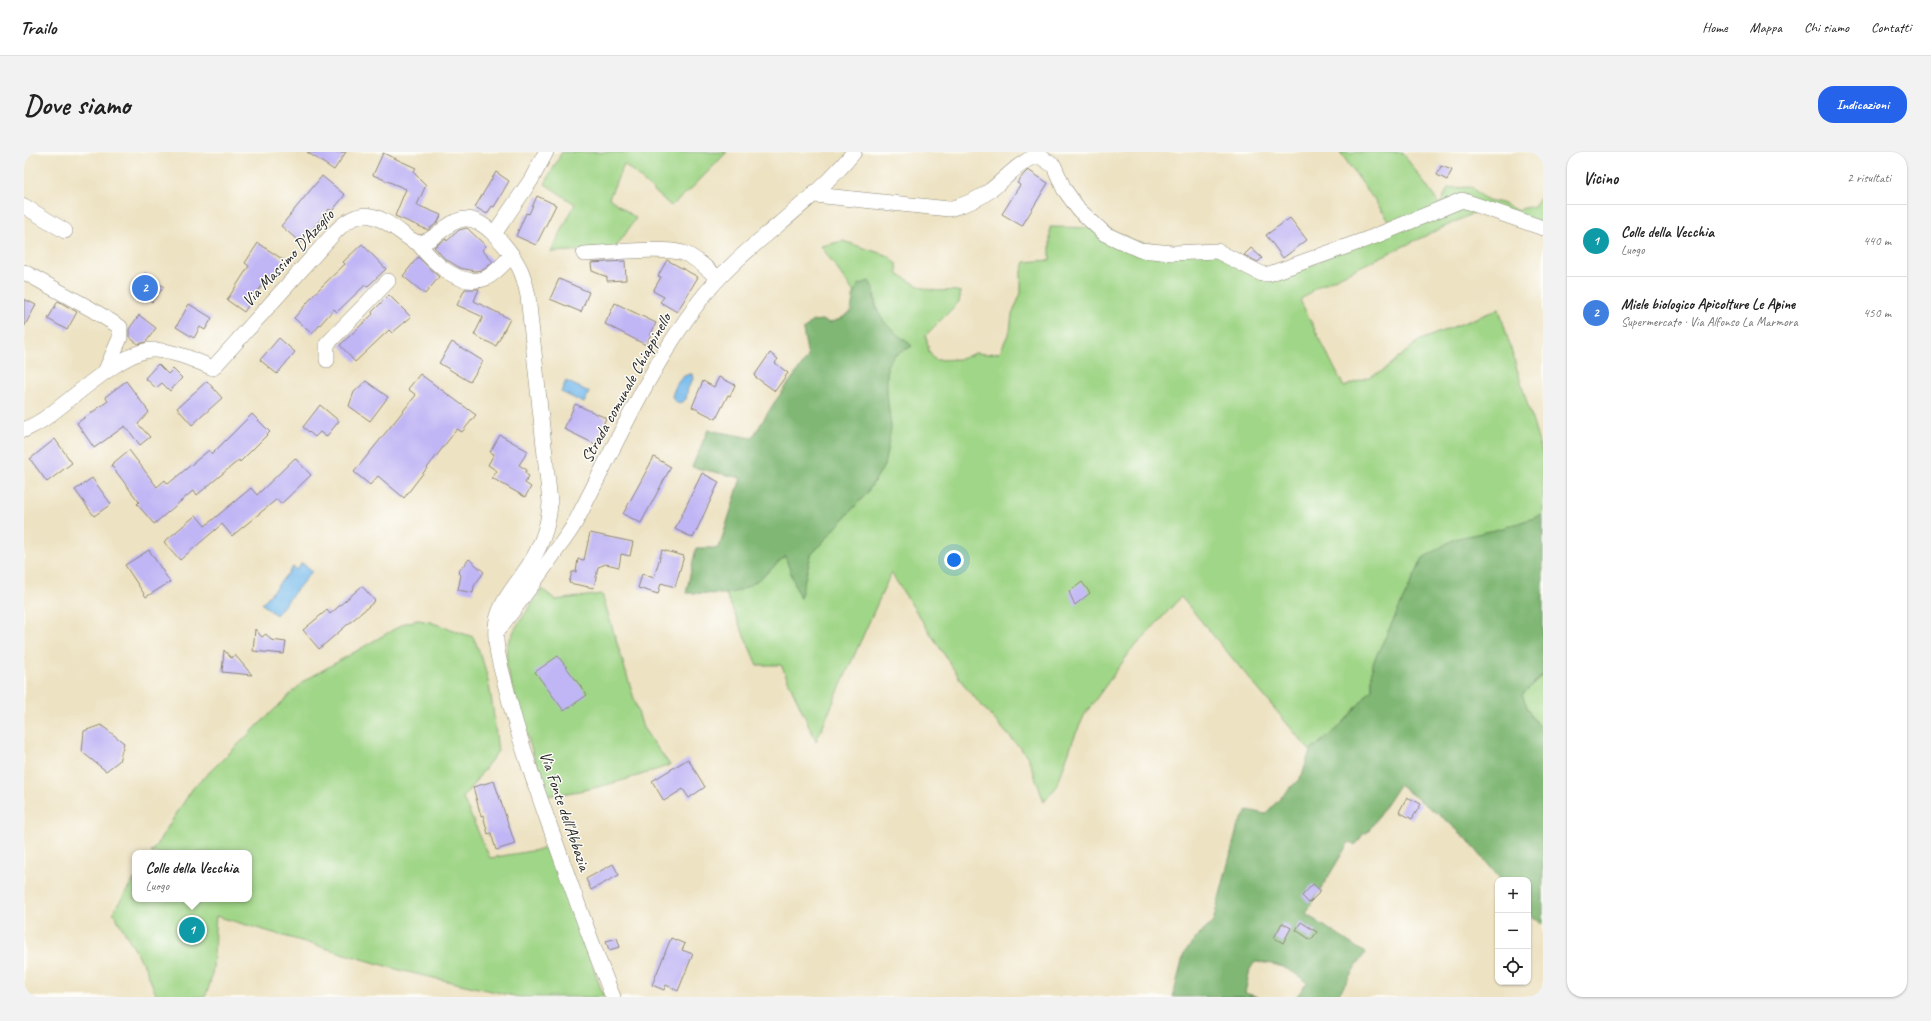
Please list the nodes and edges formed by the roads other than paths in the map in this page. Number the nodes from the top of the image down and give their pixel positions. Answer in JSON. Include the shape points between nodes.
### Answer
{"nodes":[{"id":1,"x":546,"y":152,"type":"edge"},
{"id":2,"x":854,"y":152,"type":"edge"},
{"id":3,"x":815,"y":194,"type":"junction"},
{"id":4,"x":24,"y":206,"type":"edge"},
{"id":5,"x":1543,"y":228,"type":"edge"},
{"id":6,"x":65,"y":231,"type":"dead end"},
{"id":7,"x":494,"y":234,"type":"junction"},
{"id":8,"x":418,"y":242,"type":"junction"},
{"id":9,"x":584,"y":254,"type":"dead end"},
{"id":10,"x":512,"y":255,"type":"junction"},
{"id":11,"x":24,"y":272,"type":"edge"},
{"id":12,"x":718,"y":278,"type":"junction"},
{"id":13,"x":388,"y":281,"type":"dead end"},
{"id":14,"x":327,"y":360,"type":"dead end"},
{"id":15,"x":104,"y":373,"type":"junction"},
{"id":16,"x":24,"y":430,"type":"edge"},
{"id":17,"x":495,"y":633,"type":"junction"},
{"id":18,"x":613,"y":997,"type":"edge"}],
"edges":[{"from":1,"to":7,"type":"street","via":[[528,185]]},
{"from":2,"to":3,"type":"street","name":"Strada comunale Chiappinello"},
{"from":3,"to":5,"type":"street","via":[[949,209],[968,204],[990,190],[1024,161],[1038,155],[1054,166],[1064,189],[1079,210],[1105,234],[1140,250],[1173,253],[1217,251],[1262,274],[1269,274],[1374,237],[1462,200]]},
{"from":3,"to":12,"type":"street","name":"Strada comunale Chiappinello","via":[[760,238]]},
{"from":4,"to":6,"type":"street"},
{"from":7,"to":8,"type":"street","via":[[475,220],[466,219],[457,221],[430,239]]},
{"from":7,"to":10,"type":"street"},
{"from":8,"to":10,"type":"street","via":[[436,264],[468,280],[486,277]]},
{"from":8,"to":15,"type":"street","name":"Via Massimo D'Azeglio","via":[[376,217],[354,217],[336,231],[213,368],[175,354],[152,350],[136,354]]},
{"from":9,"to":12,"type":"street","via":[[681,252],[693,257]]},
{"from":10,"to":17,"type":"street","via":[[524,278],[528,296],[549,482],[550,512],[544,537],[531,563],[502,605]]},
{"from":11,"to":15,"type":"street","via":[[120,327],[120,338]]},
{"from":12,"to":17,"type":"street","name":"Strada comunale Chiappinello","via":[[685,322],[650,377],[575,524]]},
{"from":13,"to":14,"type":"street","via":[[327,344]]},
{"from":15,"to":16,"type":"street","name":"Via Massimo D'Azeglio","via":[[46,418]]},
{"from":17,"to":18,"type":"street","name":"Via Fonte dell'Abbazia","via":[[524,750],[585,927]]}]}
